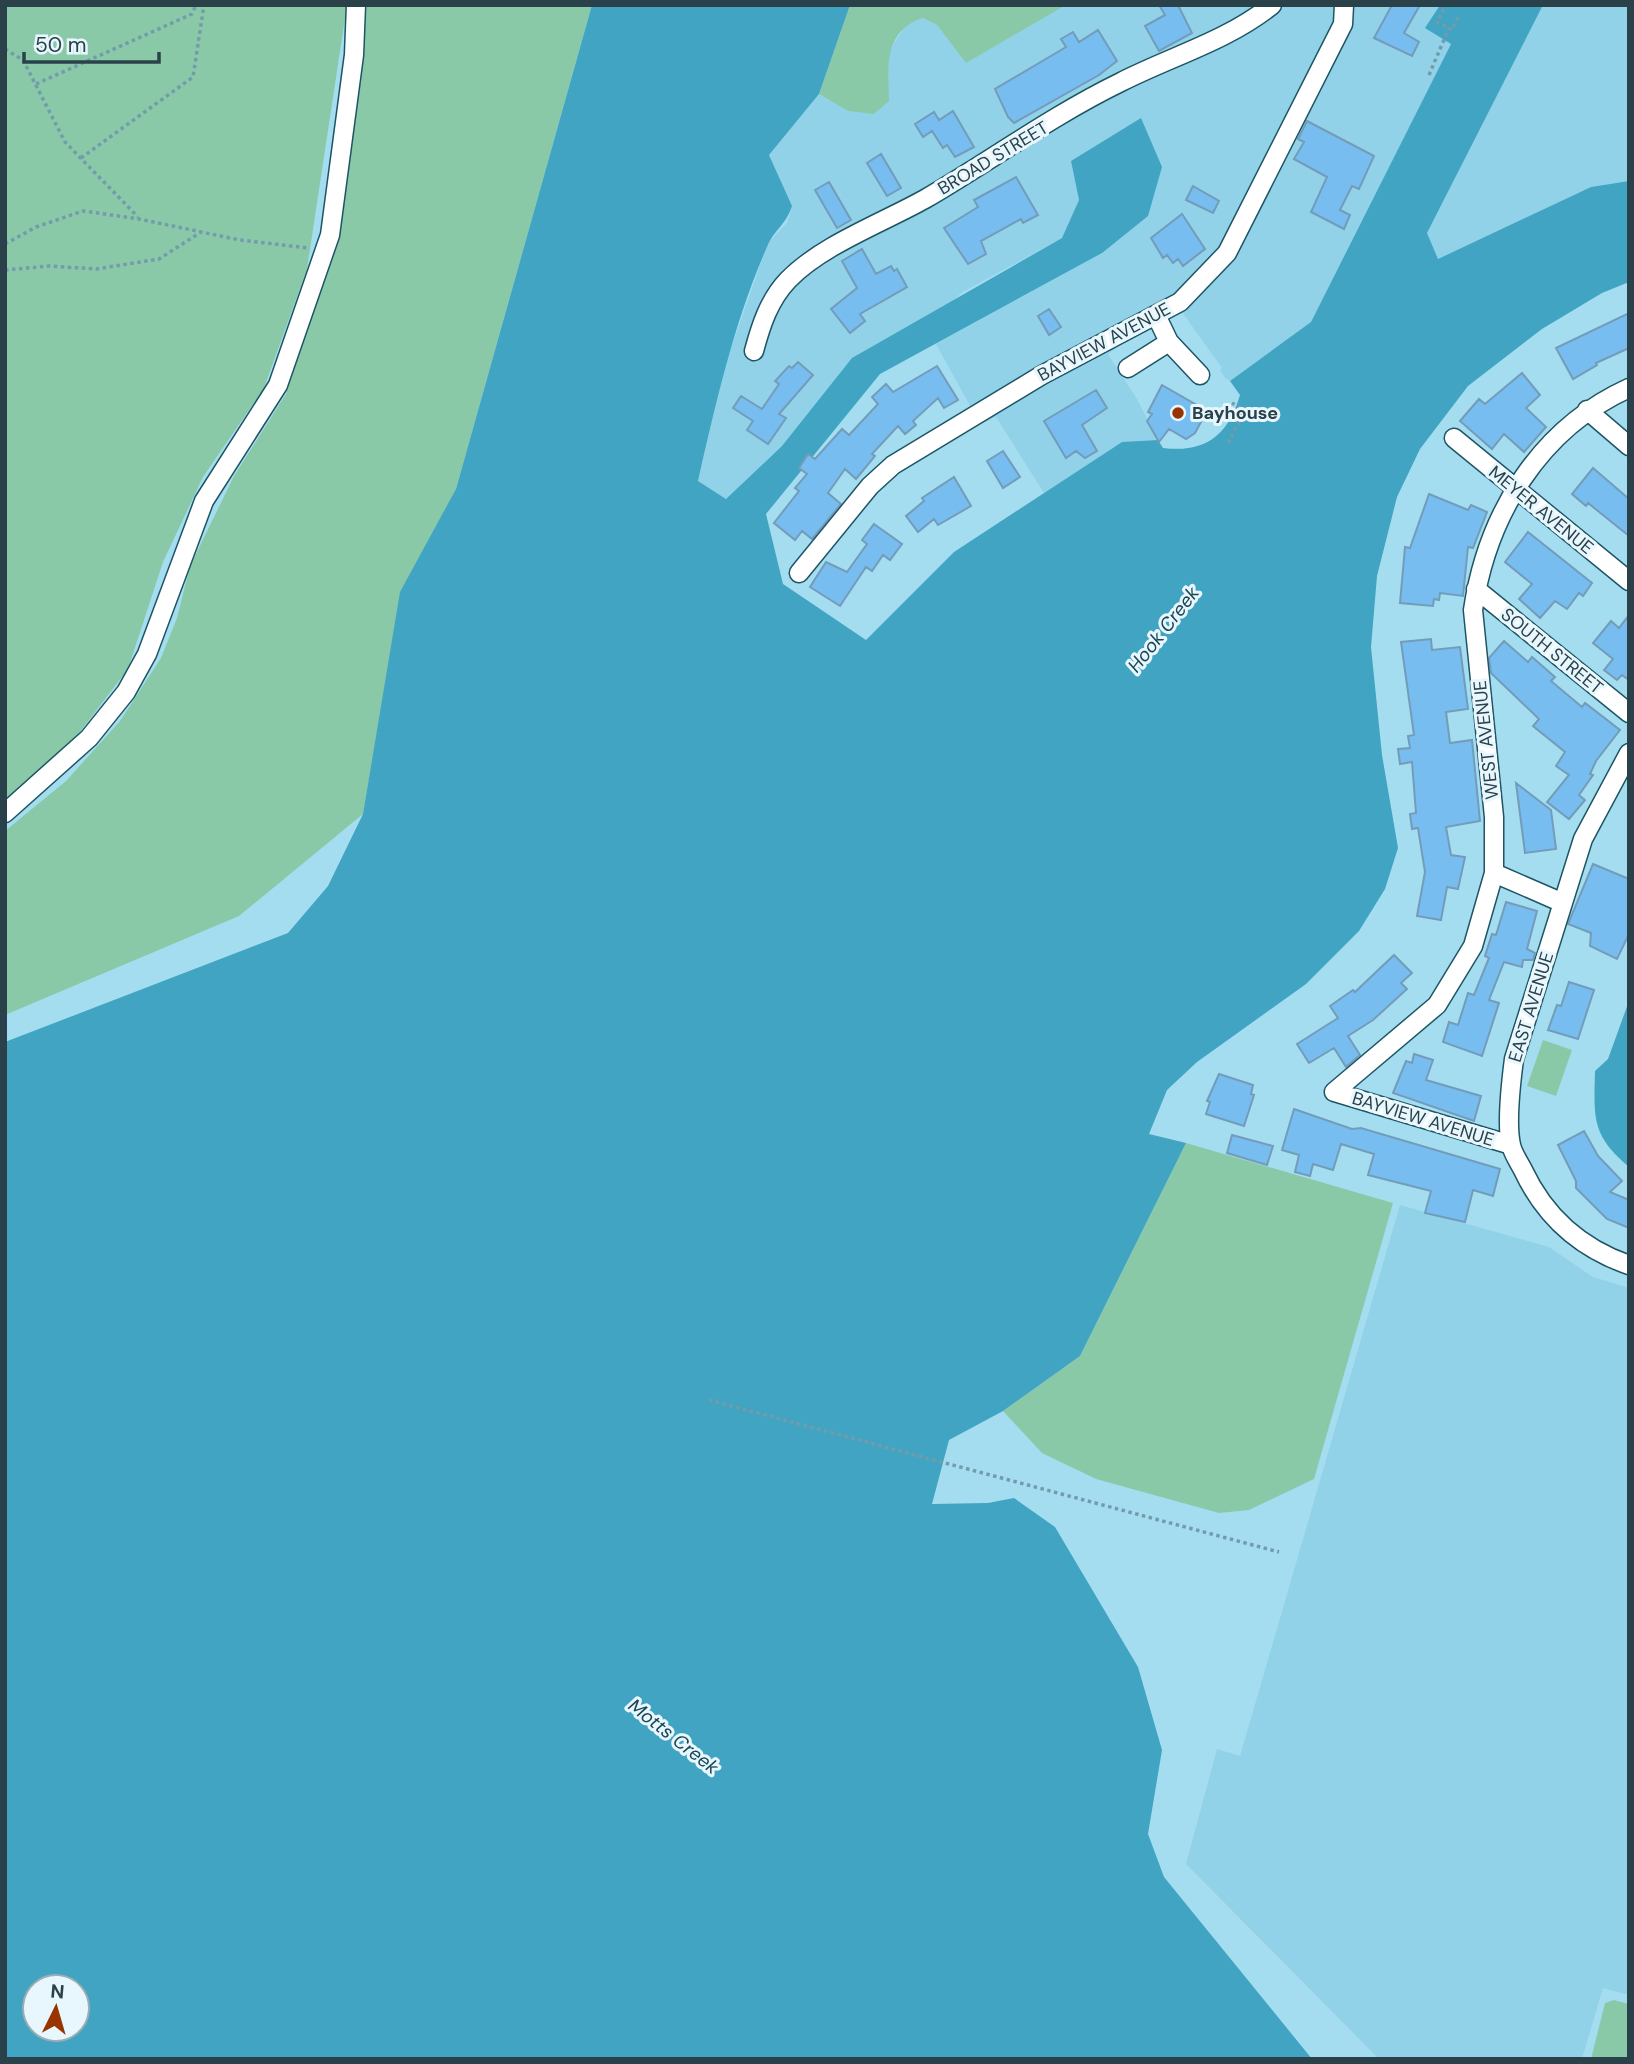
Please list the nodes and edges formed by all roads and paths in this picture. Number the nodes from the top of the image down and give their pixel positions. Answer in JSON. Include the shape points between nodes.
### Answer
{"nodes":[{"id":1,"x":196,"y":5,"type":"edge"},
{"id":2,"x":204,"y":5,"type":"edge"},
{"id":3,"x":356,"y":5,"type":"edge"},
{"id":4,"x":1272,"y":5,"type":"edge"},
{"id":5,"x":1345,"y":5,"type":"edge"},
{"id":6,"x":1444,"y":9,"type":"dead end"},
{"id":7,"x":1458,"y":17,"type":"dead end"},
{"id":8,"x":1448,"y":29,"type":"junction"},
{"id":9,"x":5,"y":50,"type":"edge"},
{"id":10,"x":1429,"y":75,"type":"dead end"},
{"id":11,"x":36,"y":84,"type":"junction"},
{"id":12,"x":81,"y":158,"type":"junction"},
{"id":13,"x":139,"y":219,"type":"junction"},
{"id":14,"x":201,"y":232,"type":"junction"},
{"id":15,"x":5,"y":244,"type":"edge"},
{"id":16,"x":323,"y":253,"type":"junction"},
{"id":17,"x":5,"y":270,"type":"edge"},
{"id":18,"x":1156,"y":315,"type":"junction"},
{"id":19,"x":1169,"y":342,"type":"junction"},
{"id":20,"x":754,"y":351,"type":"dead end"},
{"id":21,"x":1128,"y":368,"type":"dead end"},
{"id":22,"x":1200,"y":375,"type":"dead end"},
{"id":23,"x":1629,"y":388,"type":"edge"},
{"id":24,"x":1232,"y":403,"type":"dead end"},
{"id":25,"x":1587,"y":410,"type":"junction"},
{"id":26,"x":1454,"y":438,"type":"dead end"},
{"id":27,"x":1228,"y":443,"type":"dead end"},
{"id":28,"x":1629,"y":446,"type":"edge"},
{"id":29,"x":1514,"y":488,"type":"junction"},
{"id":30,"x":799,"y":573,"type":"dead end"},
{"id":31,"x":1629,"y":581,"type":"edge"},
{"id":32,"x":1476,"y":589,"type":"junction"},
{"id":33,"x":1629,"y":713,"type":"edge"},
{"id":34,"x":1629,"y":753,"type":"edge"},
{"id":35,"x":5,"y":813,"type":"edge"},
{"id":36,"x":1494,"y":873,"type":"junction"},
{"id":37,"x":1563,"y":903,"type":"junction"},
{"id":38,"x":1334,"y":1092,"type":"joint"},
{"id":39,"x":1511,"y":1145,"type":"junction"},
{"id":40,"x":1629,"y":1265,"type":"edge"},
{"id":41,"x":709,"y":1400,"type":"dead end"},
{"id":42,"x":1279,"y":1552,"type":"dead end"}],
"edges":[{"from":1,"to":11,"type":"path","via":[[192,14]]},
{"from":2,"to":12,"type":"path","via":[[193,77]]},
{"from":3,"to":16,"type":"street","via":[[354,55],[330,235]]},
{"from":4,"to":20,"type":"street","name":"BROAD STREET","via":[[1199,49],[1120,82],[806,264],[779,291],[762,321]]},
{"from":5,"to":18,"type":"street","name":"BAYVIEW AVENUE","via":[[1343,24],[1227,253],[1180,302]]},
{"from":6,"to":8,"type":"path","via":[[1437,22]]},
{"from":7,"to":8,"type":"path","via":[[1452,30]]},
{"from":8,"to":10,"type":"path"},
{"from":9,"to":11,"type":"path","via":[[23,60]]},
{"from":11,"to":12,"type":"path","via":[[65,142]]},
{"from":12,"to":13,"type":"path"},
{"from":13,"to":14,"type":"path"},
{"from":13,"to":15,"type":"path","via":[[83,211],[36,227]]},
{"from":14,"to":16,"type":"path","via":[[294,244]]},
{"from":14,"to":17,"type":"path","via":[[159,259],[96,269],[49,266]]},
{"from":16,"to":35,"type":"street","via":[[278,385],[204,501],[147,654],[127,692],[89,738]]},
{"from":18,"to":19,"type":"street"},
{"from":18,"to":30,"type":"street","name":"BAYVIEW AVENUE","via":[[1042,375],[893,465],[870,486]]},
{"from":19,"to":21,"type":"street"},
{"from":19,"to":22,"type":"street"},
{"from":23,"to":25,"type":"street","name":"WEST AVENUE"},
{"from":24,"to":27,"type":"path","via":[[1245,410]]},
{"from":25,"to":28,"type":"street"},
{"from":25,"to":29,"type":"street","name":"WEST AVENUE"},
{"from":26,"to":29,"type":"street","name":"MEYER AVENUE"},
{"from":29,"to":31,"type":"street","name":"MEYER AVENUE"},
{"from":29,"to":32,"type":"street","name":"WEST AVENUE","via":[[1494,526]]},
{"from":32,"to":33,"type":"street","name":"SOUTH STREET"},
{"from":32,"to":36,"type":"street","name":"WEST AVENUE","via":[[1473,610],[1494,817]]},
{"from":34,"to":37,"type":"street","name":"EAST AVENUE","via":[[1583,839]]},
{"from":36,"to":37,"type":"street"},
{"from":36,"to":38,"type":"street","name":"WEST AVENUE","via":[[1473,946],[1437,1005]]},
{"from":37,"to":39,"type":"street","name":"EAST AVENUE","via":[[1514,1059]]},
{"from":38,"to":39,"type":"street","name":"BAYVIEW AVENUE"},
{"from":39,"to":40,"type":"street","name":"EAST AVENUE","via":[[1532,1189],[1555,1220],[1587,1246]]},
{"from":41,"to":42,"type":"path"}]}
